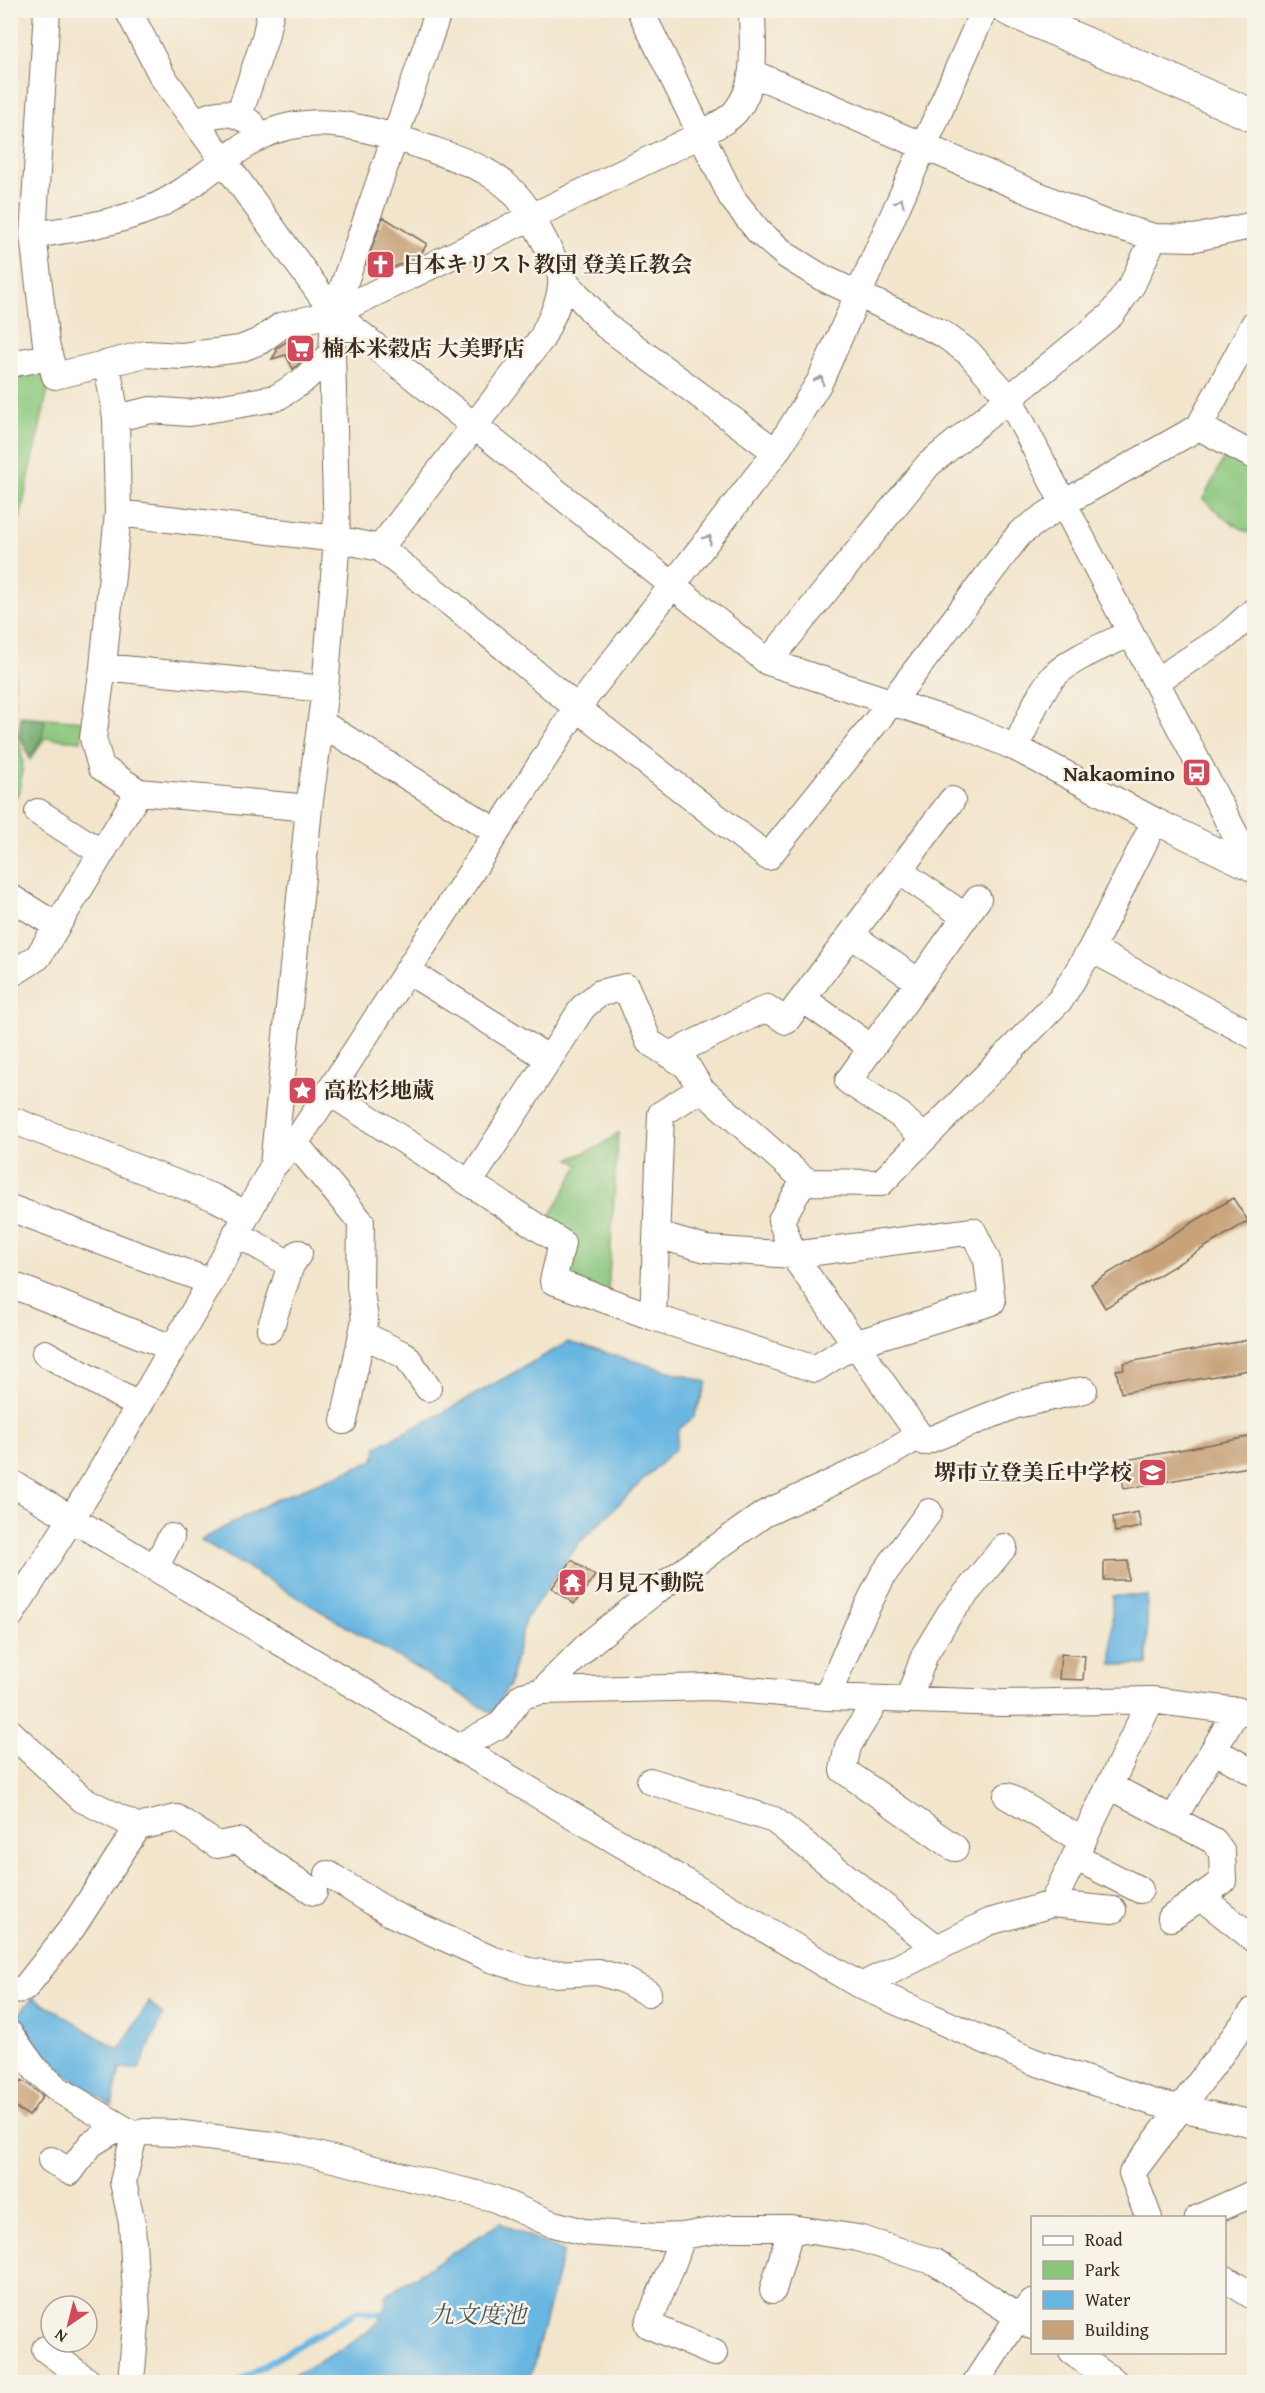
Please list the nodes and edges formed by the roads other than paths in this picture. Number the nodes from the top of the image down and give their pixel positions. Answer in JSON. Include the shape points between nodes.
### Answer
{"nodes":[{"id":1,"x":47,"y":10,"type":"edge"},
{"id":2,"x":128,"y":10,"type":"edge"},
{"id":3,"x":271,"y":10,"type":"edge"},
{"id":4,"x":439,"y":10,"type":"edge"},
{"id":5,"x":640,"y":10,"type":"edge"},
{"id":6,"x":752,"y":10,"type":"edge"},
{"id":7,"x":984,"y":10,"type":"edge"},
{"id":8,"x":1010,"y":10,"type":"edge"},
{"id":9,"x":752,"y":73,"type":"junction"},
{"id":10,"x":239,"y":115,"type":"junction"},
{"id":11,"x":1254,"y":116,"type":"edge"},
{"id":12,"x":196,"y":122,"type":"junction"},
{"id":13,"x":262,"y":135,"type":"junction"},
{"id":14,"x":700,"y":135,"type":"junction"},
{"id":15,"x":394,"y":136,"type":"junction"},
{"id":16,"x":925,"y":145,"type":"junction"},
{"id":17,"x":225,"y":161,"type":"junction"},
{"id":18,"x":531,"y":216,"type":"junction"},
{"id":19,"x":1254,"y":225,"type":"edge"},
{"id":20,"x":33,"y":235,"type":"junction"},
{"id":21,"x":1154,"y":237,"type":"junction"},
{"id":22,"x":561,"y":277,"type":"junction"},
{"id":23,"x":860,"y":297,"type":"junction"},
{"id":24,"x":334,"y":313,"type":"junction"},
{"id":25,"x":1254,"y":324,"type":"edge"},
{"id":26,"x":332,"y":354,"type":"junction"},
{"id":27,"x":49,"y":357,"type":"junction"},
{"id":28,"x":10,"y":364,"type":"edge"},
{"id":29,"x":107,"y":364,"type":"junction"},
{"id":30,"x":1009,"y":398,"type":"junction"},
{"id":31,"x":116,"y":418,"type":"junction"},
{"id":32,"x":472,"y":426,"type":"junction"},
{"id":33,"x":1199,"y":428,"type":"junction"},
{"id":34,"x":776,"y":452,"type":"junction"},
{"id":35,"x":1254,"y":456,"type":"edge"},
{"id":36,"x":1064,"y":503,"type":"junction"},
{"id":37,"x":117,"y":513,"type":"junction"},
{"id":38,"x":337,"y":539,"type":"junction"},
{"id":39,"x":380,"y":548,"type":"junction"},
{"id":40,"x":672,"y":585,"type":"junction"},
{"id":41,"x":1254,"y":610,"type":"edge"},
{"id":42,"x":1131,"y":633,"type":"junction"},
{"id":43,"x":768,"y":662,"type":"junction"},
{"id":44,"x":103,"y":667,"type":"junction"},
{"id":45,"x":1156,"y":681,"type":"junction"},
{"id":46,"x":325,"y":689,"type":"junction"},
{"id":47,"x":891,"y":703,"type":"junction"},
{"id":48,"x":577,"y":708,"type":"junction"},
{"id":49,"x":321,"y":723,"type":"junction"},
{"id":50,"x":1016,"y":748,"type":"junction"},
{"id":51,"x":139,"y":792,"type":"junction"},
{"id":52,"x":952,"y":800,"type":"dead end"},
{"id":53,"x":309,"y":808,"type":"junction"},
{"id":54,"x":38,"y":812,"type":"dead end"},
{"id":55,"x":1155,"y":821,"type":"junction"},
{"id":56,"x":495,"y":831,"type":"junction"},
{"id":57,"x":102,"y":852,"type":"junction"},
{"id":58,"x":1254,"y":866,"type":"edge"},
{"id":59,"x":899,"y":871,"type":"junction"},
{"id":60,"x":10,"y":897,"type":"edge"},
{"id":61,"x":57,"y":926,"type":"junction"},
{"id":62,"x":851,"y":935,"type":"junction"},
{"id":63,"x":1091,"y":948,"type":"junction"},
{"id":64,"x":408,"y":971,"type":"junction"},
{"id":65,"x":10,"y":975,"type":"edge"},
{"id":66,"x":919,"y":982,"type":"junction"},
{"id":67,"x":803,"y":999,"type":"junction"},
{"id":68,"x":1254,"y":1036,"type":"edge"},
{"id":69,"x":872,"y":1048,"type":"junction"},
{"id":70,"x":669,"y":1055,"type":"junction"},
{"id":71,"x":548,"y":1058,"type":"junction"},
{"id":72,"x":701,"y":1089,"type":"junction"},
{"id":73,"x":329,"y":1092,"type":"junction"},
{"id":74,"x":27,"y":1118,"type":"dead end"},
{"id":75,"x":924,"y":1138,"type":"junction"},
{"id":76,"x":295,"y":1143,"type":"junction"},
{"id":77,"x":273,"y":1166,"type":"junction"},
{"id":78,"x":805,"y":1179,"type":"junction"},
{"id":79,"x":470,"y":1182,"type":"junction"},
{"id":80,"x":10,"y":1208,"type":"edge"},
{"id":81,"x":241,"y":1224,"type":"junction"},
{"id":82,"x":657,"y":1235,"type":"junction"},
{"id":83,"x":793,"y":1255,"type":"junction"},
{"id":84,"x":211,"y":1282,"type":"junction"},
{"id":85,"x":10,"y":1284,"type":"edge"},
{"id":86,"x":652,"y":1317,"type":"junction"},
{"id":87,"x":272,"y":1330,"type":"dead end"},
{"id":88,"x":362,"y":1334,"type":"junction"},
{"id":89,"x":854,"y":1344,"type":"junction"},
{"id":90,"x":172,"y":1348,"type":"junction"},
{"id":91,"x":45,"y":1353,"type":"dead end"},
{"id":92,"x":428,"y":1388,"type":"dead end"},
{"id":93,"x":1084,"y":1390,"type":"dead end"},
{"id":94,"x":139,"y":1406,"type":"junction"},
{"id":95,"x":344,"y":1421,"type":"dead end"},
{"id":96,"x":920,"y":1436,"type":"junction"},
{"id":97,"x":10,"y":1482,"type":"edge"},
{"id":98,"x":929,"y":1512,"type":"dead end"},
{"id":99,"x":72,"y":1520,"type":"junction"},
{"id":100,"x":171,"y":1537,"type":"dead end"},
{"id":101,"x":1004,"y":1546,"type":"dead end"},
{"id":102,"x":155,"y":1568,"type":"junction"},
{"id":103,"x":10,"y":1616,"type":"edge"},
{"id":104,"x":542,"y":1691,"type":"junction"},
{"id":105,"x":827,"y":1697,"type":"junction"},
{"id":106,"x":877,"y":1699,"type":"junction"},
{"id":107,"x":908,"y":1700,"type":"junction"},
{"id":108,"x":1151,"y":1700,"type":"junction"},
{"id":109,"x":1246,"y":1711,"type":"edge"},
{"id":110,"x":10,"y":1732,"type":"edge"},
{"id":111,"x":459,"y":1748,"type":"junction"},
{"id":112,"x":1214,"y":1750,"type":"junction"},
{"id":113,"x":1254,"y":1773,"type":"edge"},
{"id":114,"x":650,"y":1781,"type":"dead end"},
{"id":115,"x":1110,"y":1786,"type":"junction"},
{"id":116,"x":1007,"y":1796,"type":"dead end"},
{"id":117,"x":1173,"y":1819,"type":"junction"},
{"id":118,"x":138,"y":1827,"type":"junction"},
{"id":119,"x":955,"y":1848,"type":"dead end"},
{"id":120,"x":1079,"y":1849,"type":"junction"},
{"id":121,"x":1140,"y":1890,"type":"dead end"},
{"id":122,"x":1202,"y":1898,"type":"junction"},
{"id":123,"x":1052,"y":1904,"type":"junction"},
{"id":124,"x":1113,"y":1910,"type":"dead end"},
{"id":125,"x":1171,"y":1918,"type":"dead end"},
{"id":126,"x":1254,"y":1939,"type":"edge"},
{"id":127,"x":937,"y":1948,"type":"junction"},
{"id":128,"x":861,"y":1986,"type":"junction"},
{"id":129,"x":10,"y":1992,"type":"edge"},
{"id":130,"x":648,"y":1993,"type":"dead end"},
{"id":131,"x":1254,"y":2010,"type":"edge"},
{"id":132,"x":10,"y":2034,"type":"edge"},
{"id":133,"x":1181,"y":2108,"type":"junction"},
{"id":134,"x":1254,"y":2124,"type":"edge"},
{"id":135,"x":127,"y":2131,"type":"junction"},
{"id":136,"x":51,"y":2160,"type":"dead end"},
{"id":137,"x":1254,"y":2193,"type":"edge"},
{"id":138,"x":1149,"y":2216,"type":"edge"},
{"id":139,"x":1200,"y":2216,"type":"edge"},
{"id":140,"x":790,"y":2228,"type":"junction"},
{"id":141,"x":682,"y":2236,"type":"junction"},
{"id":142,"x":1226,"y":2279,"type":"edge"},
{"id":143,"x":773,"y":2290,"type":"dead end"},
{"id":144,"x":1254,"y":2297,"type":"edge"},
{"id":145,"x":1028,"y":2315,"type":"edge"},
{"id":146,"x":714,"y":2353,"type":"dead end"},
{"id":147,"x":52,"y":2354,"type":"edge"},
{"id":148,"x":1075,"y":2354,"type":"edge"},
{"id":149,"x":89,"y":2382,"type":"edge"},
{"id":150,"x":131,"y":2382,"type":"edge"},
{"id":151,"x":976,"y":2382,"type":"edge"},
{"id":152,"x":1115,"y":2382,"type":"edge"}],
"edges":[{"from":1,"to":20,"type":"street"},
{"from":2,"to":12,"type":"street","via":[[162,76]]},
{"from":3,"to":10,"type":"street"},
{"from":4,"to":15,"type":"street"},
{"from":5,"to":14,"type":"street"},
{"from":6,"to":9,"type":"street"},
{"from":7,"to":16,"type":"street"},
{"from":8,"to":11,"type":"main road"},
{"from":9,"to":14,"type":"street","via":[[747,94],[735,113]]},
{"from":9,"to":16,"type":"street"},
{"from":10,"to":12,"type":"street","via":[[223,111]]},
{"from":10,"to":13,"type":"street"},
{"from":12,"to":17,"type":"street"},
{"from":13,"to":15,"type":"street","via":[[301,125],[347,124]]},
{"from":13,"to":17,"type":"street"},
{"from":14,"to":18,"type":"street"},
{"from":14,"to":23,"type":"street","via":[[732,198],[759,232],[787,256]]},
{"from":15,"to":18,"type":"street","via":[[489,171],[515,191]]},
{"from":15,"to":24,"type":"street"},
{"from":16,"to":21,"type":"street","via":[[1099,221]]},
{"from":23,"to":16,"type":"street","one_way":true},
{"from":17,"to":20,"type":"street","via":[[153,208],[105,225]]},
{"from":17,"to":24,"type":"street"},
{"from":18,"to":22,"type":"street"},
{"from":18,"to":24,"type":"street"},
{"from":19,"to":21,"type":"street","via":[[1195,237]]},
{"from":20,"to":27,"type":"street"},
{"from":21,"to":30,"type":"street","via":[[1132,285],[1111,315]]},
{"from":22,"to":32,"type":"street","via":[[555,308],[542,338]]},
{"from":22,"to":34,"type":"street","via":[[605,325]]},
{"from":23,"to":30,"type":"street","via":[[943,334],[969,353]]},
{"from":34,"to":23,"type":"street","one_way":true,"via":[[820,381]]},
{"from":24,"to":26,"type":"street"},
{"from":24,"to":29,"type":"street","via":[[281,326],[240,349],[182,356],[146,354]]},
{"from":24,"to":32,"type":"street"},
{"from":25,"to":33,"type":"street"},
{"from":26,"to":31,"type":"street","via":[[276,398],[189,413],[151,410]]},
{"from":26,"to":38,"type":"street"},
{"from":27,"to":28,"type":"street"},
{"from":27,"to":29,"type":"street","via":[[55,376]]},
{"from":29,"to":31,"type":"street"},
{"from":30,"to":36,"type":"street"},
{"from":30,"to":43,"type":"street","via":[[928,465]]},
{"from":31,"to":37,"type":"street"},
{"from":32,"to":39,"type":"street"},
{"from":32,"to":40,"type":"street","via":[[542,477]]},
{"from":33,"to":35,"type":"street"},
{"from":33,"to":36,"type":"street"},
{"from":40,"to":34,"type":"street","one_way":true},
{"from":36,"to":42,"type":"street"},
{"from":36,"to":47,"type":"street","via":[[1020,533]]},
{"from":37,"to":38,"type":"street"},
{"from":37,"to":44,"type":"street"},
{"from":38,"to":39,"type":"street"},
{"from":38,"to":46,"type":"street"},
{"from":39,"to":48,"type":"street"},
{"from":40,"to":43,"type":"street"},
{"from":40,"to":48,"type":"street"},
{"from":41,"to":45,"type":"street","via":[[1226,636]]},
{"from":42,"to":45,"type":"street"},
{"from":42,"to":50,"type":"street","via":[[1054,676],[1036,703]]},
{"from":43,"to":47,"type":"street"},
{"from":44,"to":46,"type":"street"},
{"from":44,"to":51,"type":"street","via":[[93,738],[101,767]]},
{"from":45,"to":58,"type":"street"},
{"from":46,"to":49,"type":"street"},
{"from":47,"to":48,"type":"street","via":[[768,857]]},
{"from":47,"to":50,"type":"street","via":[[965,726]]},
{"from":48,"to":56,"type":"street"},
{"from":49,"to":53,"type":"street"},
{"from":49,"to":56,"type":"street"},
{"from":50,"to":55,"type":"street"},
{"from":51,"to":53,"type":"street"},
{"from":51,"to":57,"type":"street"},
{"from":52,"to":59,"type":"street"},
{"from":53,"to":77,"type":"street"},
{"from":54,"to":57,"type":"street"},
{"from":55,"to":58,"type":"street"},
{"from":55,"to":63,"type":"street"},
{"from":56,"to":64,"type":"street"},
{"from":57,"to":61,"type":"street"},
{"from":59,"to":62,"type":"street"},
{"from":59,"to":66,"type":"street","via":[[972,908]]},
{"from":60,"to":61,"type":"street"},
{"from":61,"to":65,"type":"street","via":[[38,957]]},
{"from":62,"to":66,"type":"street"},
{"from":62,"to":67,"type":"street"},
{"from":63,"to":68,"type":"street"},
{"from":63,"to":75,"type":"street","via":[[1060,999]]},
{"from":64,"to":71,"type":"street"},
{"from":64,"to":73,"type":"street"},
{"from":66,"to":69,"type":"street"},
{"from":67,"to":69,"type":"street"},
{"from":67,"to":70,"type":"street","via":[[786,1022],[767,1008]]},
{"from":69,"to":75,"type":"street","via":[[848,1080],[900,1115]]},
{"from":70,"to":71,"type":"street","via":[[649,1042],[627,987],[600,993],[583,1007]]},
{"from":70,"to":72,"type":"street","via":[[687,1066]]},
{"from":71,"to":79,"type":"street"},
{"from":72,"to":78,"type":"street"},
{"from":72,"to":82,"type":"street","via":[[661,1114]]},
{"from":73,"to":76,"type":"street"},
{"from":73,"to":79,"type":"street"},
{"from":74,"to":81,"type":"street","via":[[121,1151],[215,1198]]},
{"from":75,"to":78,"type":"street","via":[[881,1183]]},
{"from":76,"to":77,"type":"street"},
{"from":76,"to":88,"type":"street","via":[[361,1222],[360,1286],[365,1319]]},
{"from":77,"to":81,"type":"street"},
{"from":78,"to":83,"type":"street","via":[[781,1220]]},
{"from":79,"to":86,"type":"street","via":[[562,1243],[553,1281]]},
{"from":80,"to":84,"type":"street"},
{"from":81,"to":84,"type":"street"},
{"from":81,"to":87,"type":"street","via":[[295,1259]]},
{"from":82,"to":83,"type":"street","via":[[706,1249]]},
{"from":82,"to":86,"type":"street"},
{"from":83,"to":89,"type":"street"},
{"from":83,"to":89,"type":"street","via":[[973,1231],[987,1260],[992,1302]]},
{"from":84,"to":90,"type":"street"},
{"from":85,"to":90,"type":"street","via":[[40,1285]]},
{"from":86,"to":89,"type":"street","via":[[815,1369]]},
{"from":88,"to":92,"type":"street","via":[[406,1356]]},
{"from":88,"to":95,"type":"street"},
{"from":89,"to":96,"type":"street"},
{"from":90,"to":94,"type":"street"},
{"from":91,"to":94,"type":"street"},
{"from":93,"to":96,"type":"street","via":[[1016,1405],[924,1442]]},
{"from":94,"to":99,"type":"street"},
{"from":96,"to":104,"type":"street","via":[[872,1464],[764,1514],[590,1643]]},
{"from":97,"to":99,"type":"street"},
{"from":98,"to":105,"type":"street","via":[[883,1575]]},
{"from":99,"to":102,"type":"street"},
{"from":99,"to":103,"type":"street"},
{"from":100,"to":102,"type":"street"},
{"from":101,"to":107,"type":"street","via":[[925,1654]]},
{"from":102,"to":111,"type":"street"},
{"from":104,"to":105,"type":"street","via":[[713,1687]]},
{"from":104,"to":111,"type":"street","via":[[522,1696],[500,1725]]},
{"from":105,"to":106,"type":"street"},
{"from":106,"to":107,"type":"street"},
{"from":106,"to":119,"type":"street","via":[[848,1746],[843,1770]]},
{"from":107,"to":108,"type":"street"},
{"from":108,"to":109,"type":"street"},
{"from":108,"to":115,"type":"street"},
{"from":109,"to":112,"type":"street"},
{"from":110,"to":118,"type":"street","via":[[82,1799]]},
{"from":111,"to":128,"type":"street"},
{"from":112,"to":113,"type":"street"},
{"from":112,"to":117,"type":"street"},
{"from":114,"to":127,"type":"street","via":[[774,1820]]},
{"from":115,"to":117,"type":"street"},
{"from":115,"to":120,"type":"street"},
{"from":116,"to":120,"type":"street"},
{"from":117,"to":122,"type":"street","via":[[1214,1840],[1222,1852],[1223,1881]]},
{"from":118,"to":129,"type":"street","via":[[72,1928],[25,1988]]},
{"from":118,"to":130,"type":"street","via":[[177,1818],[217,1845],[238,1841],[491,1959],[551,1974],[598,1972]]},
{"from":120,"to":121,"type":"street"},
{"from":120,"to":123,"type":"street"},
{"from":122,"to":125,"type":"street"},
{"from":122,"to":126,"type":"street"},
{"from":123,"to":124,"type":"street"},
{"from":123,"to":127,"type":"street","via":[[989,1922]]},
{"from":127,"to":128,"type":"street"},
{"from":128,"to":133,"type":"street","via":[[1032,2061],[1152,2102]]},
{"from":131,"to":133,"type":"street"},
{"from":132,"to":135,"type":"street","via":[[36,2070],[60,2090]]},
{"from":133,"to":134,"type":"street"},
{"from":133,"to":138,"type":"street","via":[[1132,2173]]},
{"from":135,"to":136,"type":"street","via":[[91,2144],[70,2172]]},
{"from":135,"to":141,"type":"street","via":[[280,2146],[493,2198],[550,2223],[584,2232]]},
{"from":135,"to":150,"type":"street","via":[[123,2182],[132,2223],[137,2313]]},
{"from":137,"to":139,"type":"street"},
{"from":140,"to":141,"type":"street","via":[[730,2228]]},
{"from":140,"to":143,"type":"street"},
{"from":140,"to":145,"type":"street","via":[[858,2238],[935,2262]]},
{"from":141,"to":146,"type":"street","via":[[672,2271],[664,2280],[648,2325]]},
{"from":142,"to":144,"type":"street"},
{"from":145,"to":151,"type":"street"},
{"from":147,"to":149,"type":"street"},
{"from":148,"to":152,"type":"street"}]}
